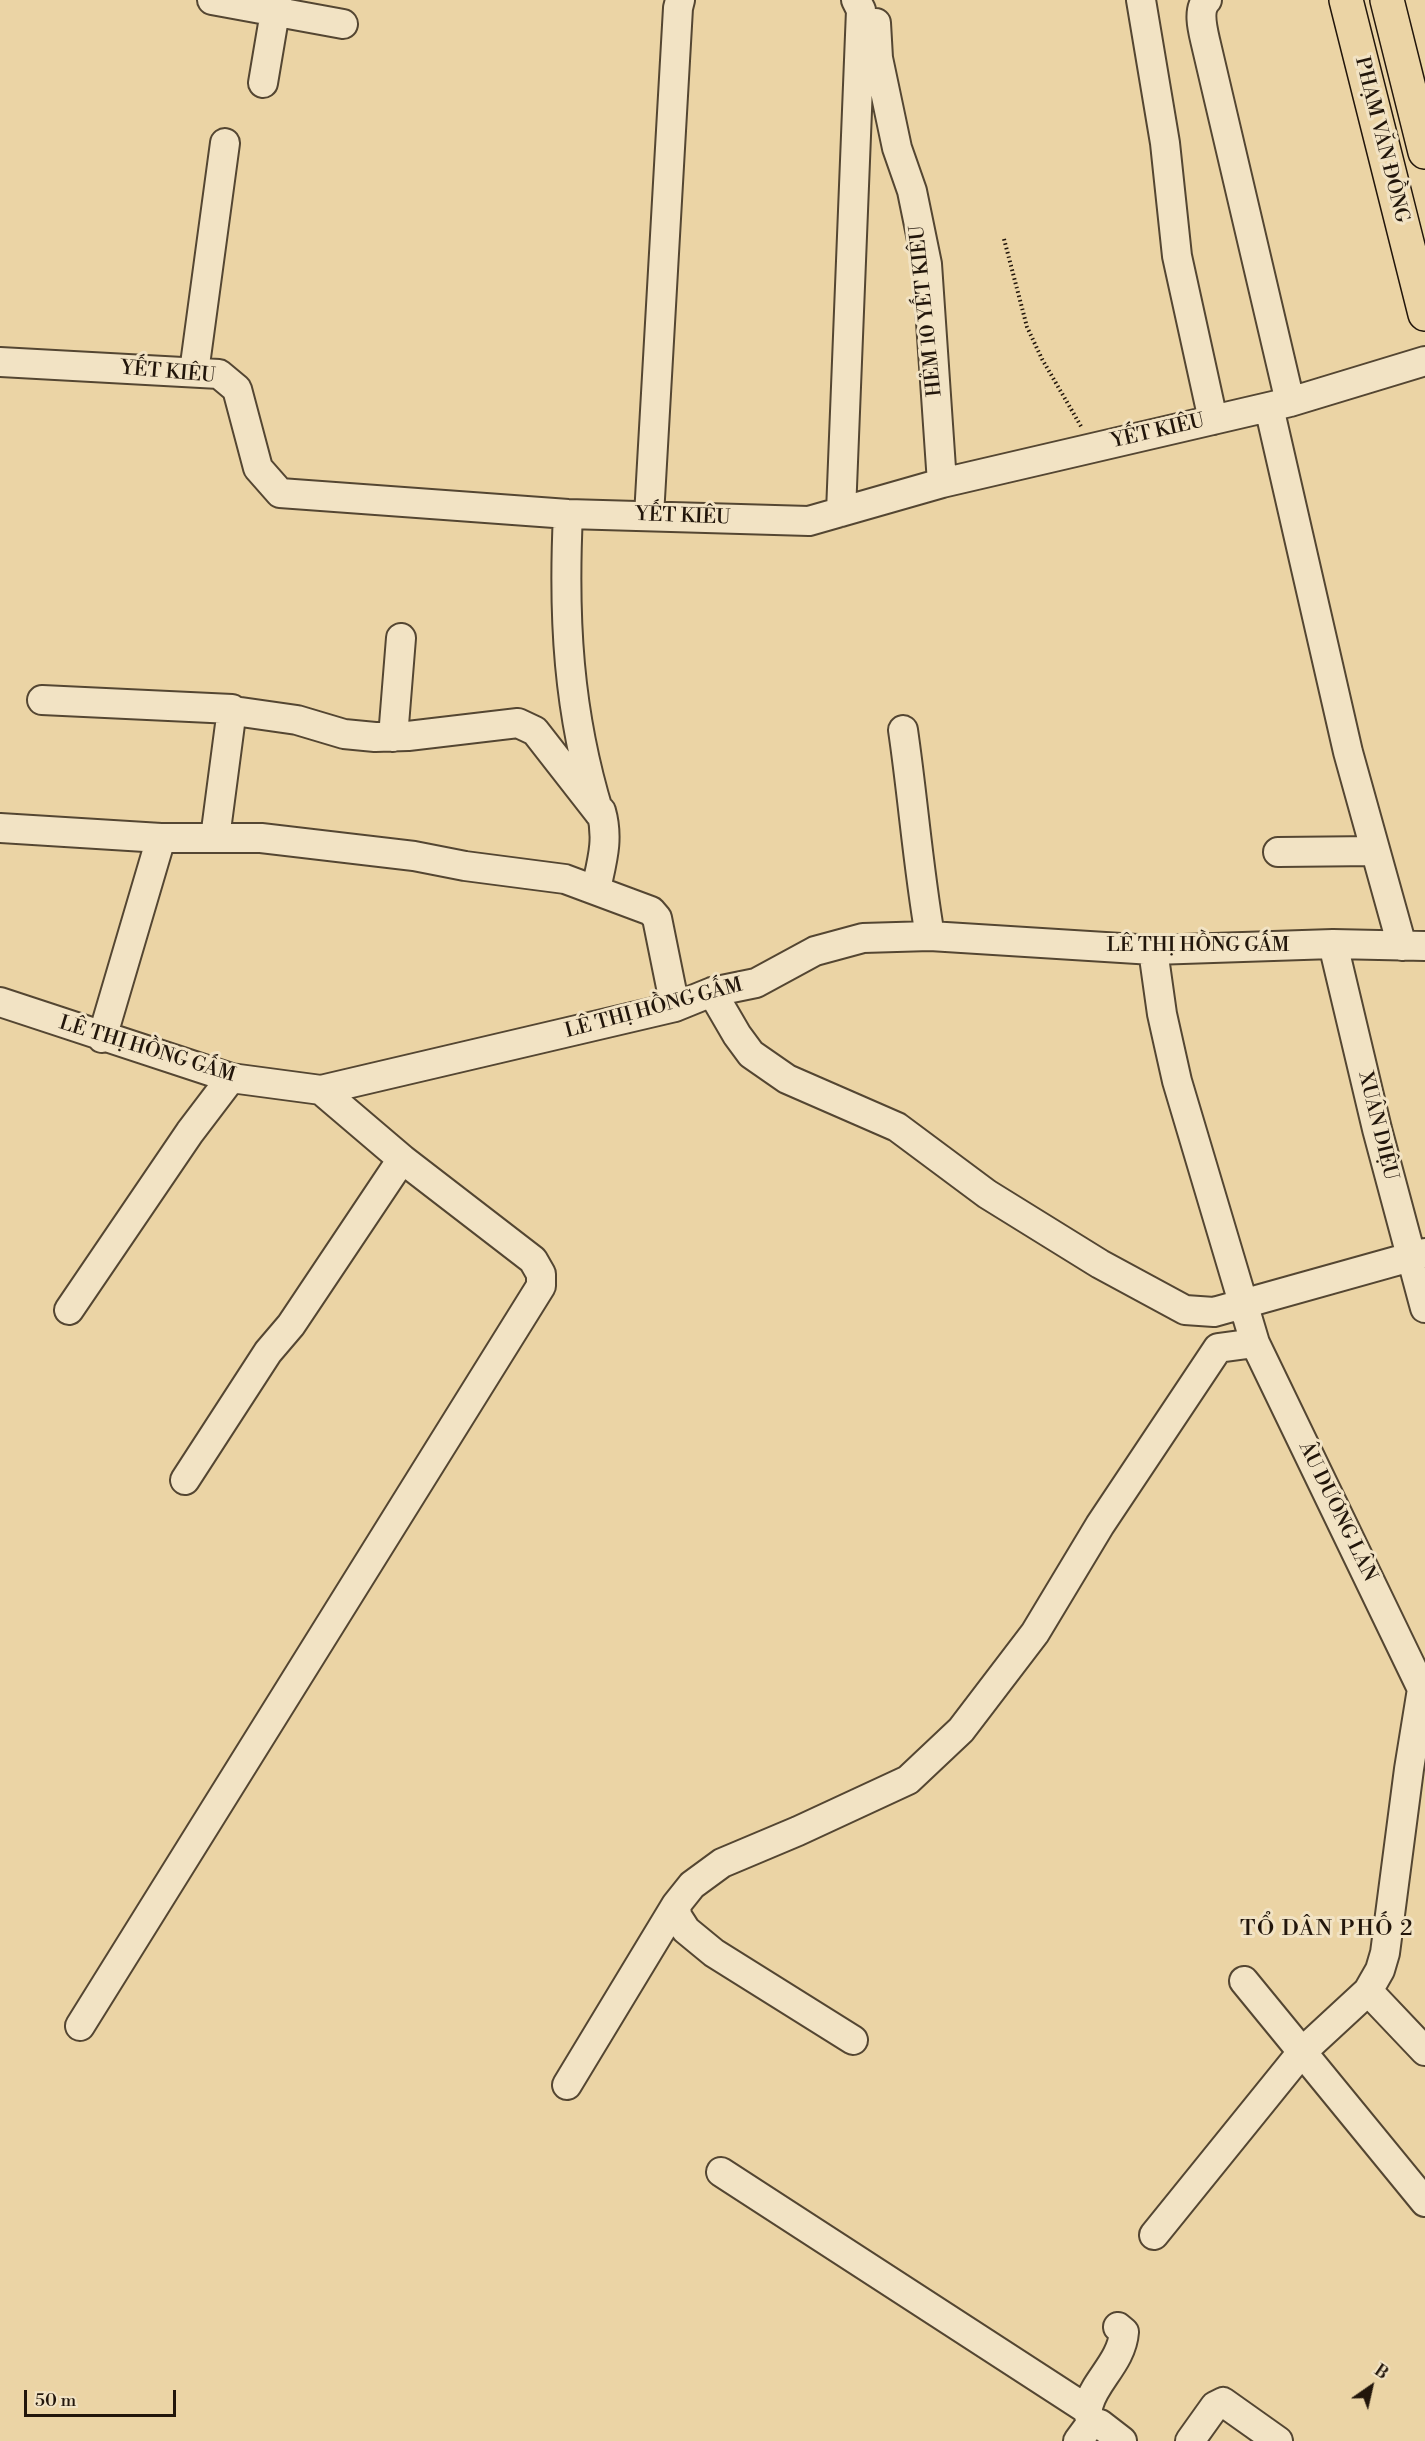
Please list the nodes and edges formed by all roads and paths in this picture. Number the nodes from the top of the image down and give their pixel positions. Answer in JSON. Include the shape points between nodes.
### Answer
{"nodes":[{"id":1,"x":212,"y":0,"type":"edge"},
{"id":2,"x":680,"y":0,"type":"edge"},
{"id":3,"x":1141,"y":0,"type":"edge"},
{"id":4,"x":1207,"y":0,"type":"edge"},
{"id":5,"x":1346,"y":0,"type":"edge"},
{"id":6,"x":1387,"y":0,"type":"edge"},
{"id":7,"x":863,"y":2,"type":"edge"},
{"id":8,"x":276,"y":7,"type":"edge"},
{"id":9,"x":343,"y":24,"type":"dead end"},
{"id":10,"x":264,"y":84,"type":"dead end"},
{"id":11,"x":225,"y":142,"type":"dead end"},
{"id":12,"x":1425,"y":152,"type":"edge"},
{"id":13,"x":1004,"y":238,"type":"dead end"},
{"id":14,"x":1425,"y":314,"type":"edge"},
{"id":15,"x":0,"y":362,"type":"edge"},
{"id":16,"x":1425,"y":362,"type":"edge"},
{"id":17,"x":194,"y":372,"type":"junction"},
{"id":18,"x":1279,"y":405,"type":"junction"},
{"id":19,"x":1213,"y":420,"type":"junction"},
{"id":20,"x":1092,"y":447,"type":"junction"},
{"id":21,"x":942,"y":483,"type":"junction"},
{"id":22,"x":841,"y":512,"type":"junction"},
{"id":23,"x":568,"y":513,"type":"junction"},
{"id":24,"x":649,"y":516,"type":"junction"},
{"id":25,"x":401,"y":638,"type":"dead end"},
{"id":26,"x":42,"y":700,"type":"dead end"},
{"id":27,"x":242,"y":712,"type":"dead end"},
{"id":28,"x":903,"y":730,"type":"dead end"},
{"id":29,"x":393,"y":736,"type":"junction"},
{"id":30,"x":599,"y":813,"type":"junction"},
{"id":31,"x":0,"y":828,"type":"edge"},
{"id":32,"x":161,"y":838,"type":"junction"},
{"id":33,"x":215,"y":838,"type":"junction"},
{"id":34,"x":1375,"y":851,"type":"junction"},
{"id":35,"x":1278,"y":852,"type":"dead end"},
{"id":36,"x":596,"y":889,"type":"junction"},
{"id":37,"x":930,"y":936,"type":"junction"},
{"id":38,"x":1334,"y":944,"type":"junction"},
{"id":39,"x":1413,"y":946,"type":"edge"},
{"id":40,"x":1153,"y":950,"type":"junction"},
{"id":41,"x":712,"y":992,"type":"junction"},
{"id":42,"x":0,"y":1002,"type":"edge"},
{"id":43,"x":675,"y":1007,"type":"junction"},
{"id":44,"x":102,"y":1038,"type":"junction"},
{"id":45,"x":231,"y":1078,"type":"junction"},
{"id":46,"x":321,"y":1090,"type":"junction"},
{"id":47,"x":402,"y":1159,"type":"junction"},
{"id":48,"x":1418,"y":1255,"type":"edge"},
{"id":49,"x":1242,"y":1303,"type":"junction"},
{"id":50,"x":1425,"y":1308,"type":"edge"},
{"id":51,"x":69,"y":1310,"type":"dead end"},
{"id":52,"x":1255,"y":1343,"type":"junction"},
{"id":53,"x":185,"y":1480,"type":"dead end"},
{"id":54,"x":1424,"y":1682,"type":"edge"},
{"id":55,"x":676,"y":1905,"type":"junction"},
{"id":56,"x":1244,"y":1982,"type":"dead end"},
{"id":57,"x":1368,"y":1991,"type":"junction"},
{"id":58,"x":80,"y":2026,"type":"dead end"},
{"id":59,"x":853,"y":2040,"type":"dead end"},
{"id":60,"x":1425,"y":2051,"type":"edge"},
{"id":61,"x":1302,"y":2052,"type":"junction"},
{"id":62,"x":567,"y":2085,"type":"dead end"},
{"id":63,"x":721,"y":2172,"type":"dead end"},
{"id":64,"x":1425,"y":2202,"type":"edge"},
{"id":65,"x":1154,"y":2235,"type":"dead end"},
{"id":66,"x":1119,"y":2327,"type":"dead end"},
{"id":67,"x":1086,"y":2424,"type":"edge"},
{"id":68,"x":1122,"y":2441,"type":"edge"},
{"id":69,"x":1190,"y":2441,"type":"edge"},
{"id":70,"x":1278,"y":2441,"type":"edge"}],
"edges":[{"from":1,"to":8,"type":"street"},
{"from":2,"to":24,"type":"street"},
{"from":3,"to":19,"type":"street","via":[[1163,125],[1177,256]]},
{"from":4,"to":18,"type":"street","via":[[1202,23]]},
{"from":5,"to":14,"type":"main road","name":"PHẠM VĂN ĐỒNG"},
{"from":6,"to":12,"type":"main road","name":"PHẠM VĂN ĐỒNG"},
{"from":7,"to":21,"type":"street","name":"HẺM 10 YẾT KIÊU","via":[[927,264]]},
{"from":7,"to":22,"type":"street"},
{"from":8,"to":9,"type":"street"},
{"from":8,"to":10,"type":"street"},
{"from":11,"to":17,"type":"street"},
{"from":13,"to":20,"type":"path","via":[[1031,335]]},
{"from":15,"to":17,"type":"street","name":"YẾT KIÊU"},
{"from":16,"to":18,"type":"street","name":"YẾT KIÊU"},
{"from":17,"to":23,"type":"street","name":"YẾT KIÊU","via":[[219,374],[237,389],[258,468],[280,493]]},
{"from":18,"to":19,"type":"street","name":"YẾT KIÊU"},
{"from":18,"to":34,"type":"street","via":[[1348,752]]},
{"from":19,"to":20,"type":"street","name":"YẾT KIÊU"},
{"from":20,"to":21,"type":"street","name":"YẾT KIÊU"},
{"from":21,"to":22,"type":"street","name":"YẾT KIÊU"},
{"from":22,"to":24,"type":"street","name":"YẾT KIÊU","via":[[809,521]]},
{"from":23,"to":24,"type":"street","name":"YẾT KIÊU"},
{"from":23,"to":30,"type":"street","via":[[566,591],[572,688],[582,753]]},
{"from":25,"to":29,"type":"street"},
{"from":26,"to":33,"type":"street","via":[[232,709]]},
{"from":27,"to":29,"type":"street","via":[[297,720],[344,734]]},
{"from":28,"to":37,"type":"street"},
{"from":29,"to":30,"type":"street","via":[[518,723],[527,726]]},
{"from":30,"to":36,"type":"street","via":[[606,836]]},
{"from":31,"to":32,"type":"street"},
{"from":32,"to":33,"type":"street"},
{"from":32,"to":44,"type":"street"},
{"from":33,"to":36,"type":"street","via":[[261,838],[414,856],[554,877]]},
{"from":34,"to":35,"type":"street"},
{"from":34,"to":39,"type":"street"},
{"from":36,"to":43,"type":"street","via":[[651,911],[657,918]]},
{"from":37,"to":40,"type":"street","name":"LÊ THỊ HỒNG GẤM"},
{"from":37,"to":41,"type":"street","name":"LÊ THỊ HỒNG GẤM","via":[[863,938],[815,951],[756,983]]},
{"from":38,"to":39,"type":"street","name":"LÊ THỊ HỒNG GẤM"},
{"from":38,"to":40,"type":"street","name":"LÊ THỊ HỒNG GẤM"},
{"from":38,"to":48,"type":"street","name":"XUÂN DIỆU","via":[[1377,1129]]},
{"from":40,"to":49,"type":"street","name":"ÂU DƯƠNG LÂN","via":[[1177,1082]]},
{"from":41,"to":43,"type":"street","name":"LÊ THỊ HỒNG GẤM"},
{"from":41,"to":49,"type":"street","via":[[751,1054],[788,1078],[897,1128],[987,1194],[1100,1264],[1185,1310],[1214,1312]]},
{"from":42,"to":44,"type":"street","name":"LÊ THỊ HỒNG GẤM"},
{"from":43,"to":46,"type":"street","name":"LÊ THỊ HỒNG GẤM"},
{"from":44,"to":45,"type":"street","name":"LÊ THỊ HỒNG GẤM"},
{"from":45,"to":46,"type":"street","name":"LÊ THỊ HỒNG GẤM"},
{"from":45,"to":51,"type":"street"},
{"from":46,"to":47,"type":"street"},
{"from":47,"to":53,"type":"street"},
{"from":47,"to":58,"type":"street","via":[[532,1260],[541,1274],[541,1286]]},
{"from":48,"to":49,"type":"street"},
{"from":48,"to":50,"type":"street","name":"XUÂN DIỆU"},
{"from":49,"to":52,"type":"street","name":"ÂU DƯƠNG LÂN"},
{"from":52,"to":54,"type":"street","name":"ÂU DƯƠNG LÂN"},
{"from":52,"to":55,"type":"street","via":[[1218,1348],[1100,1525],[1035,1633],[961,1730],[908,1780],[723,1863],[692,1885]]},
{"from":54,"to":57,"type":"street","name":"ÂU DƯƠNG LÂN","via":[[1385,1953]]},
{"from":55,"to":59,"type":"street","via":[[677,1917],[686,1930],[714,1953]]},
{"from":55,"to":62,"type":"street"},
{"from":56,"to":61,"type":"street"},
{"from":57,"to":60,"type":"street"},
{"from":57,"to":61,"type":"street","name":"ÂU DƯƠNG LÂN"},
{"from":61,"to":64,"type":"street"},
{"from":61,"to":65,"type":"street","name":"ÂU DƯƠNG LÂN"},
{"from":63,"to":67,"type":"street"},
{"from":66,"to":67,"type":"street","via":[[1124,2339],[1089,2402]]},
{"from":67,"to":68,"type":"street","via":[[1100,2424]]},
{"from":69,"to":70,"type":"street","via":[[1215,2406],[1223,2402]]}]}
